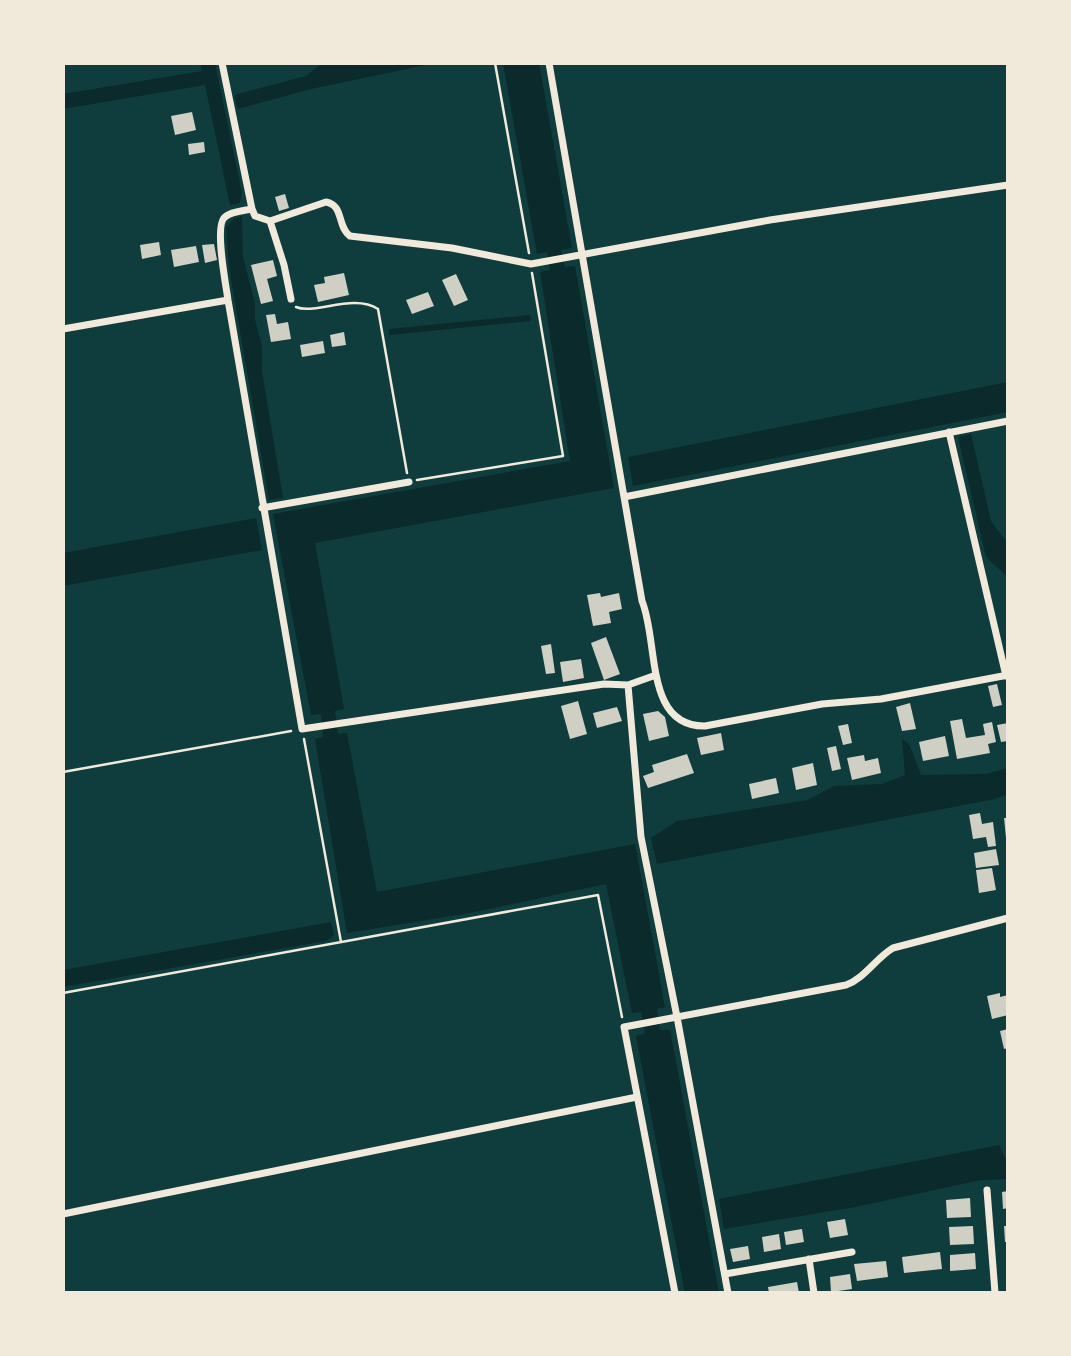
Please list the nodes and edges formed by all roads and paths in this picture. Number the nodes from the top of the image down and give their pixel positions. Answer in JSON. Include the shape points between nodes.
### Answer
{"nodes":[{"id":1,"x":222,"y":63,"type":"edge"},
{"id":2,"x":495,"y":63,"type":"edge"},
{"id":3,"x":549,"y":63,"type":"edge"},
{"id":4,"x":1008,"y":185,"type":"edge"},
{"id":5,"x":252,"y":209,"type":"junction"},
{"id":6,"x":270,"y":221,"type":"junction"},
{"id":7,"x":583,"y":255,"type":"junction"},
{"id":8,"x":531,"y":264,"type":"junction"},
{"id":9,"x":291,"y":299,"type":"joint"},
{"id":10,"x":228,"y":300,"type":"junction"},
{"id":11,"x":63,"y":329,"type":"edge"},
{"id":12,"x":1008,"y":421,"type":"edge"},
{"id":13,"x":949,"y":432,"type":"junction"},
{"id":14,"x":409,"y":482,"type":"junction"},
{"id":15,"x":624,"y":497,"type":"junction"},
{"id":16,"x":262,"y":508,"type":"junction"},
{"id":17,"x":656,"y":675,"type":"junction"},
{"id":18,"x":1007,"y":676,"type":"edge"},
{"id":19,"x":628,"y":685,"type":"junction"},
{"id":20,"x":302,"y":729,"type":"junction"},
{"id":21,"x":63,"y":772,"type":"edge"},
{"id":22,"x":1008,"y":918,"type":"edge"},
{"id":23,"x":341,"y":942,"type":"junction"},
{"id":24,"x":63,"y":993,"type":"edge"},
{"id":25,"x":677,"y":1017,"type":"junction"},
{"id":26,"x":624,"y":1027,"type":"junction"},
{"id":27,"x":637,"y":1097,"type":"junction"},
{"id":28,"x":987,"y":1190,"type":"dead end"},
{"id":29,"x":63,"y":1214,"type":"edge"},
{"id":30,"x":852,"y":1252,"type":"dead end"},
{"id":31,"x":809,"y":1259,"type":"junction"},
{"id":32,"x":725,"y":1274,"type":"junction"},
{"id":33,"x":675,"y":1293,"type":"edge"},
{"id":34,"x":728,"y":1293,"type":"edge"},
{"id":35,"x":814,"y":1293,"type":"edge"},
{"id":36,"x":995,"y":1293,"type":"edge"}],
"edges":[{"from":1,"to":5,"type":"street"},
{"from":2,"to":8,"type":"path"},
{"from":3,"to":7,"type":"street"},
{"from":4,"to":7,"type":"street","via":[[770,220]]},
{"from":5,"to":6,"type":"street","via":[[255,216]]},
{"from":5,"to":10,"type":"street","via":[[233,213],[220,223]]},
{"from":6,"to":8,"type":"street","via":[[326,202],[337,207],[344,232],[350,236],[452,248]]},
{"from":6,"to":9,"type":"street"},
{"from":7,"to":8,"type":"street"},
{"from":7,"to":15,"type":"street"},
{"from":8,"to":14,"type":"path","via":[[563,456]]},
{"from":9,"to":14,"type":"path","via":[[303,310],[335,303],[372,304],[378,309]]},
{"from":10,"to":11,"type":"street"},
{"from":10,"to":16,"type":"street"},
{"from":12,"to":13,"type":"street"},
{"from":13,"to":15,"type":"street"},
{"from":13,"to":18,"type":"street"},
{"from":14,"to":16,"type":"street"},
{"from":15,"to":17,"type":"street"},
{"from":16,"to":20,"type":"street"},
{"from":17,"to":18,"type":"street","via":[[666,708],[678,721],[693,726]]},
{"from":17,"to":19,"type":"street"},
{"from":19,"to":20,"type":"street","via":[[604,684]]},
{"from":19,"to":25,"type":"street","via":[[641,837]]},
{"from":20,"to":21,"type":"path"},
{"from":20,"to":23,"type":"path"},
{"from":22,"to":25,"type":"street","via":[[893,948],[846,985]]},
{"from":23,"to":24,"type":"path"},
{"from":23,"to":26,"type":"path","via":[[598,895]]},
{"from":25,"to":26,"type":"street"},
{"from":25,"to":32,"type":"street"},
{"from":26,"to":27,"type":"street"},
{"from":27,"to":29,"type":"street"},
{"from":27,"to":33,"type":"street"},
{"from":28,"to":36,"type":"street"},
{"from":30,"to":31,"type":"street"},
{"from":31,"to":32,"type":"street"},
{"from":31,"to":35,"type":"street"},
{"from":32,"to":34,"type":"street"}]}
